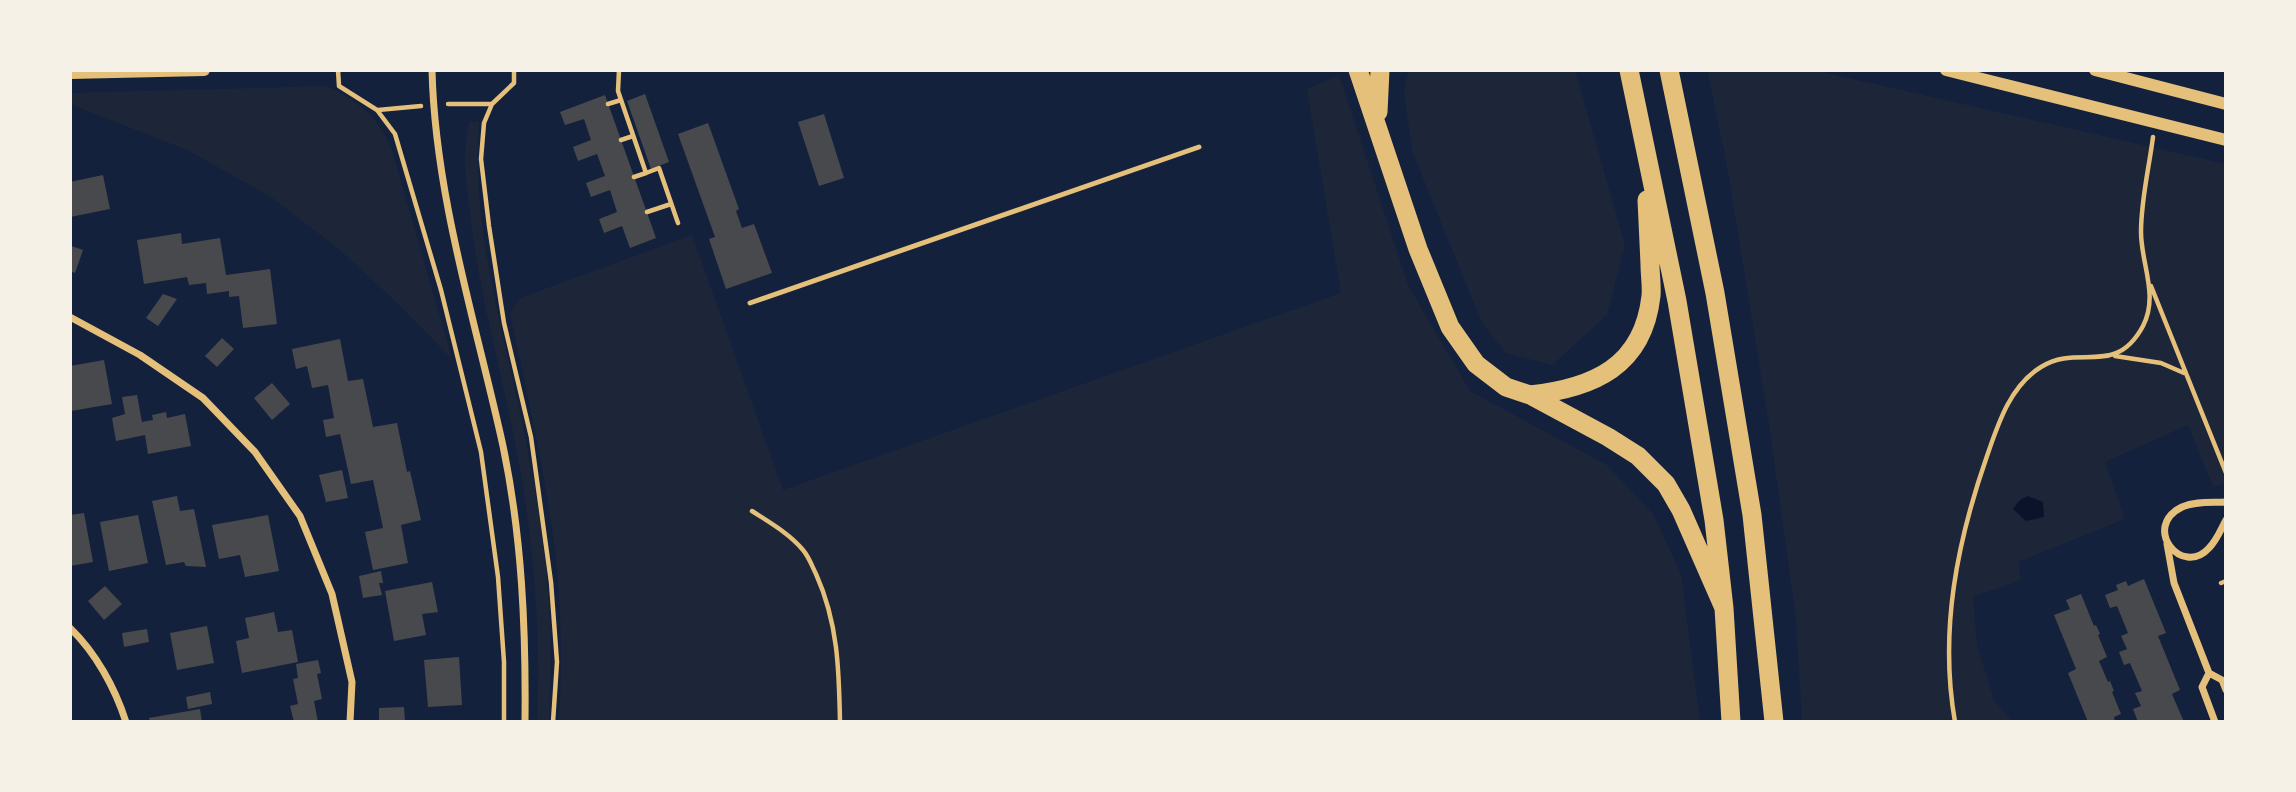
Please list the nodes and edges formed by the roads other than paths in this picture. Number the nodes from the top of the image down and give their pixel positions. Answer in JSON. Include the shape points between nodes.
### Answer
{"nodes":[{"id":1,"x":204,"y":70,"type":"edge"},
{"id":2,"x":432,"y":70,"type":"edge"},
{"id":3,"x":1358,"y":70,"type":"edge"},
{"id":4,"x":1380,"y":70,"type":"edge"},
{"id":5,"x":1629,"y":70,"type":"edge"},
{"id":6,"x":1669,"y":70,"type":"edge"},
{"id":7,"x":1945,"y":70,"type":"edge"},
{"id":8,"x":2095,"y":70,"type":"edge"},
{"id":9,"x":70,"y":73,"type":"edge"},
{"id":10,"x":2226,"y":104,"type":"edge"},
{"id":11,"x":1377,"y":124,"type":"junction"},
{"id":12,"x":2226,"y":140,"type":"edge"},
{"id":13,"x":1645,"y":142,"type":"junction"},
{"id":14,"x":1199,"y":147,"type":"dead end"},
{"id":15,"x":750,"y":303,"type":"dead end"},
{"id":16,"x":70,"y":317,"type":"edge"},
{"id":17,"x":1530,"y":395,"type":"junction"},
{"id":18,"x":2226,"y":502,"type":"edge"},
{"id":19,"x":2226,"y":520,"type":"edge"},
{"id":20,"x":2167,"y":543,"type":"junction"},
{"id":21,"x":1724,"y":608,"type":"junction"},
{"id":22,"x":70,"y":628,"type":"edge"},
{"id":23,"x":2210,"y":673,"type":"junction"},
{"id":24,"x":2226,"y":690,"type":"edge"},
{"id":25,"x":126,"y":722,"type":"edge"},
{"id":26,"x":350,"y":722,"type":"edge"},
{"id":27,"x":525,"y":722,"type":"edge"},
{"id":28,"x":1731,"y":722,"type":"edge"},
{"id":29,"x":1774,"y":722,"type":"edge"},
{"id":30,"x":2215,"y":722,"type":"edge"}],
"edges":[{"from":1,"to":9,"type":"street"},
{"from":2,"to":27,"type":"street","via":[[440,172],[503,450],[516,534],[525,626]]},
{"from":3,"to":11,"type":"highway"},
{"from":4,"to":11,"type":"highway"},
{"from":5,"to":13,"type":"highway"},
{"from":6,"to":29,"type":"highway","via":[[1752,514]]},
{"from":7,"to":12,"type":"street"},
{"from":8,"to":10,"type":"street"},
{"from":11,"to":17,"type":"highway","via":[[1450,327],[1476,364],[1506,387]]},
{"from":13,"to":17,"type":"highway","via":[[1651,295],[1640,335],[1612,370],[1590,383]]},
{"from":13,"to":21,"type":"highway","via":[[1677,301]]},
{"from":14,"to":15,"type":"lane"},
{"from":16,"to":26,"type":"street","via":[[140,355],[202,398],[255,452],[300,516],[332,594],[352,682]]},
{"from":17,"to":21,"type":"highway","via":[[1638,456],[1666,484]]},
{"from":18,"to":20,"type":"street","via":[[2201,503],[2173,513],[2163,534]]},
{"from":19,"to":20,"type":"street","via":[[2208,550],[2195,556],[2175,553]]},
{"from":20,"to":23,"type":"street","via":[[2174,583]]},
{"from":21,"to":28,"type":"highway"},
{"from":22,"to":25,"type":"street","via":[[101,666]]},
{"from":23,"to":24,"type":"street","via":[[2222,680]]},
{"from":23,"to":30,"type":"street","via":[[2202,687]]}]}
